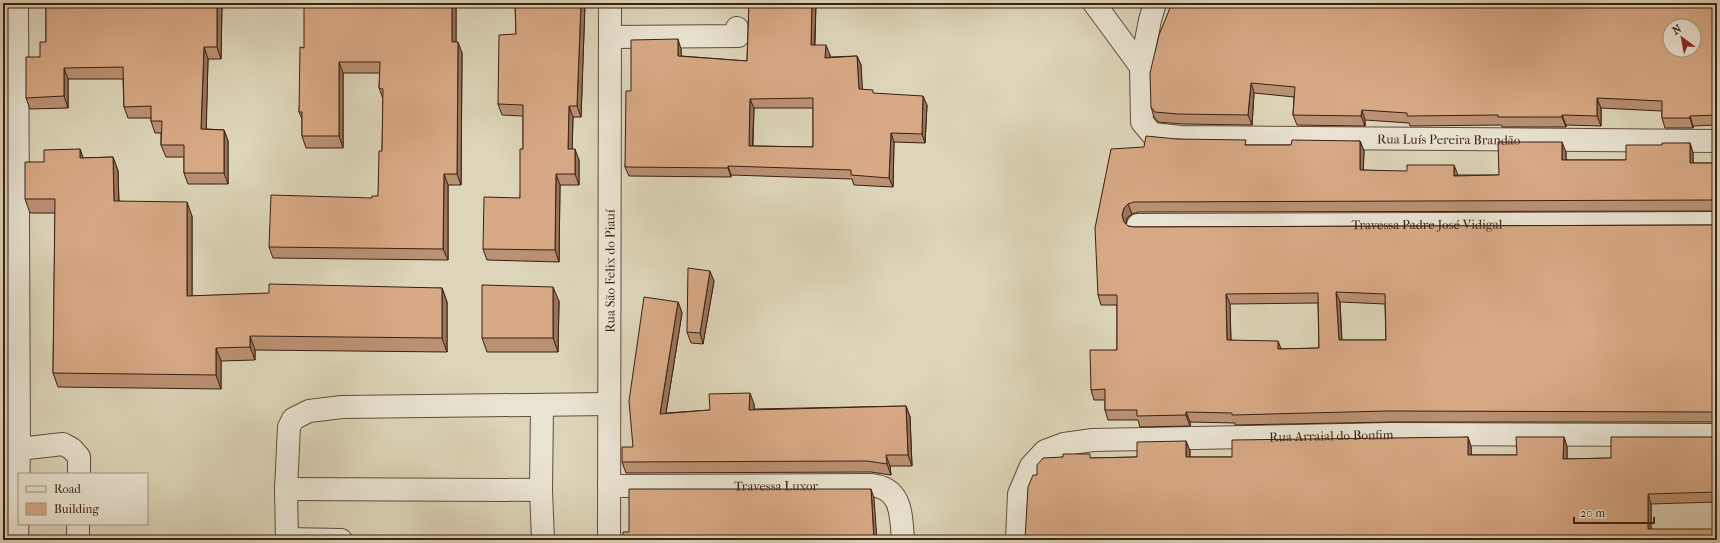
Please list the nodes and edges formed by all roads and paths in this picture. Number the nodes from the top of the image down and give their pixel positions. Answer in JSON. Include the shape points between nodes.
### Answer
{"nodes":[{"id":1,"x":17,"y":3,"type":"edge"},
{"id":2,"x":610,"y":3,"type":"edge"},
{"id":3,"x":1094,"y":3,"type":"edge"},
{"id":4,"x":1155,"y":3,"type":"edge"},
{"id":5,"x":737,"y":28,"type":"dead end"},
{"id":6,"x":610,"y":37,"type":"junction"},
{"id":7,"x":1141,"y":67,"type":"junction"},
{"id":8,"x":1717,"y":141,"type":"edge"},
{"id":9,"x":1717,"y":223,"type":"edge"},
{"id":10,"x":1138,"y":225,"type":"edge"},
{"id":11,"x":609,"y":404,"type":"junction"},
{"id":12,"x":542,"y":405,"type":"junction"},
{"id":13,"x":1717,"y":436,"type":"edge"},
{"id":14,"x":19,"y":449,"type":"junction"},
{"id":15,"x":18,"y":473,"type":"edge"},
{"id":16,"x":78,"y":473,"type":"edge"},
{"id":17,"x":609,"y":486,"type":"junction"},
{"id":18,"x":286,"y":489,"type":"junction"},
{"id":19,"x":541,"y":490,"type":"junction"},
{"id":20,"x":18,"y":494,"type":"edge"},
{"id":21,"x":78,"y":525,"type":"edge"},
{"id":22,"x":287,"y":539,"type":"edge"},
{"id":23,"x":17,"y":540,"type":"edge"},
{"id":24,"x":78,"y":540,"type":"edge"},
{"id":25,"x":341,"y":540,"type":"edge"},
{"id":26,"x":543,"y":540,"type":"edge"},
{"id":27,"x":609,"y":540,"type":"edge"},
{"id":28,"x":903,"y":540,"type":"edge"},
{"id":29,"x":1017,"y":540,"type":"edge"}],
"edges":[{"from":1,"to":14,"type":"street"},
{"from":2,"to":6,"type":"street","name":"Rua São Felix do Piauí"},
{"from":3,"to":7,"type":"street"},
{"from":4,"to":7,"type":"street","name":"Rua Luís Pereira Brandão"},
{"from":5,"to":6,"type":"street","via":[[738,36]]},
{"from":6,"to":11,"type":"street","name":"Rua São Felix do Piauí"},
{"from":7,"to":8,"type":"street","name":"Rua Luís Pereira Brandão","via":[[1142,122],[1152,134],[1180,137]]},
{"from":9,"to":10,"type":"street","name":"Travessa Padre José Vidigal"},
{"from":11,"to":12,"type":"street"},
{"from":11,"to":17,"type":"street","name":"Rua São Felix do Piauí"},
{"from":12,"to":18,"type":"street","via":[[342,407],[309,411],[293,419],[289,428]]},
{"from":12,"to":19,"type":"street"},
{"from":13,"to":29,"type":"street","name":"Rua Arraial do Bonfim","via":[[1391,434],[1093,440],[1064,444],[1045,451],[1031,466],[1019,494]]},
{"from":14,"to":15,"type":"street"},
{"from":14,"to":16,"type":"street","via":[[63,444],[72,449],[78,457]]},
{"from":17,"to":27,"type":"street","name":"Rua São Felix do Piauí"},
{"from":17,"to":28,"type":"street","name":"Travessa Luxor","via":[[883,486],[894,494],[898,504]]},
{"from":18,"to":19,"type":"street"},
{"from":18,"to":22,"type":"street"},
{"from":19,"to":26,"type":"street"},
{"from":20,"to":23,"type":"street"},
{"from":21,"to":24,"type":"street"},
{"from":22,"to":25,"type":"street"}]}
